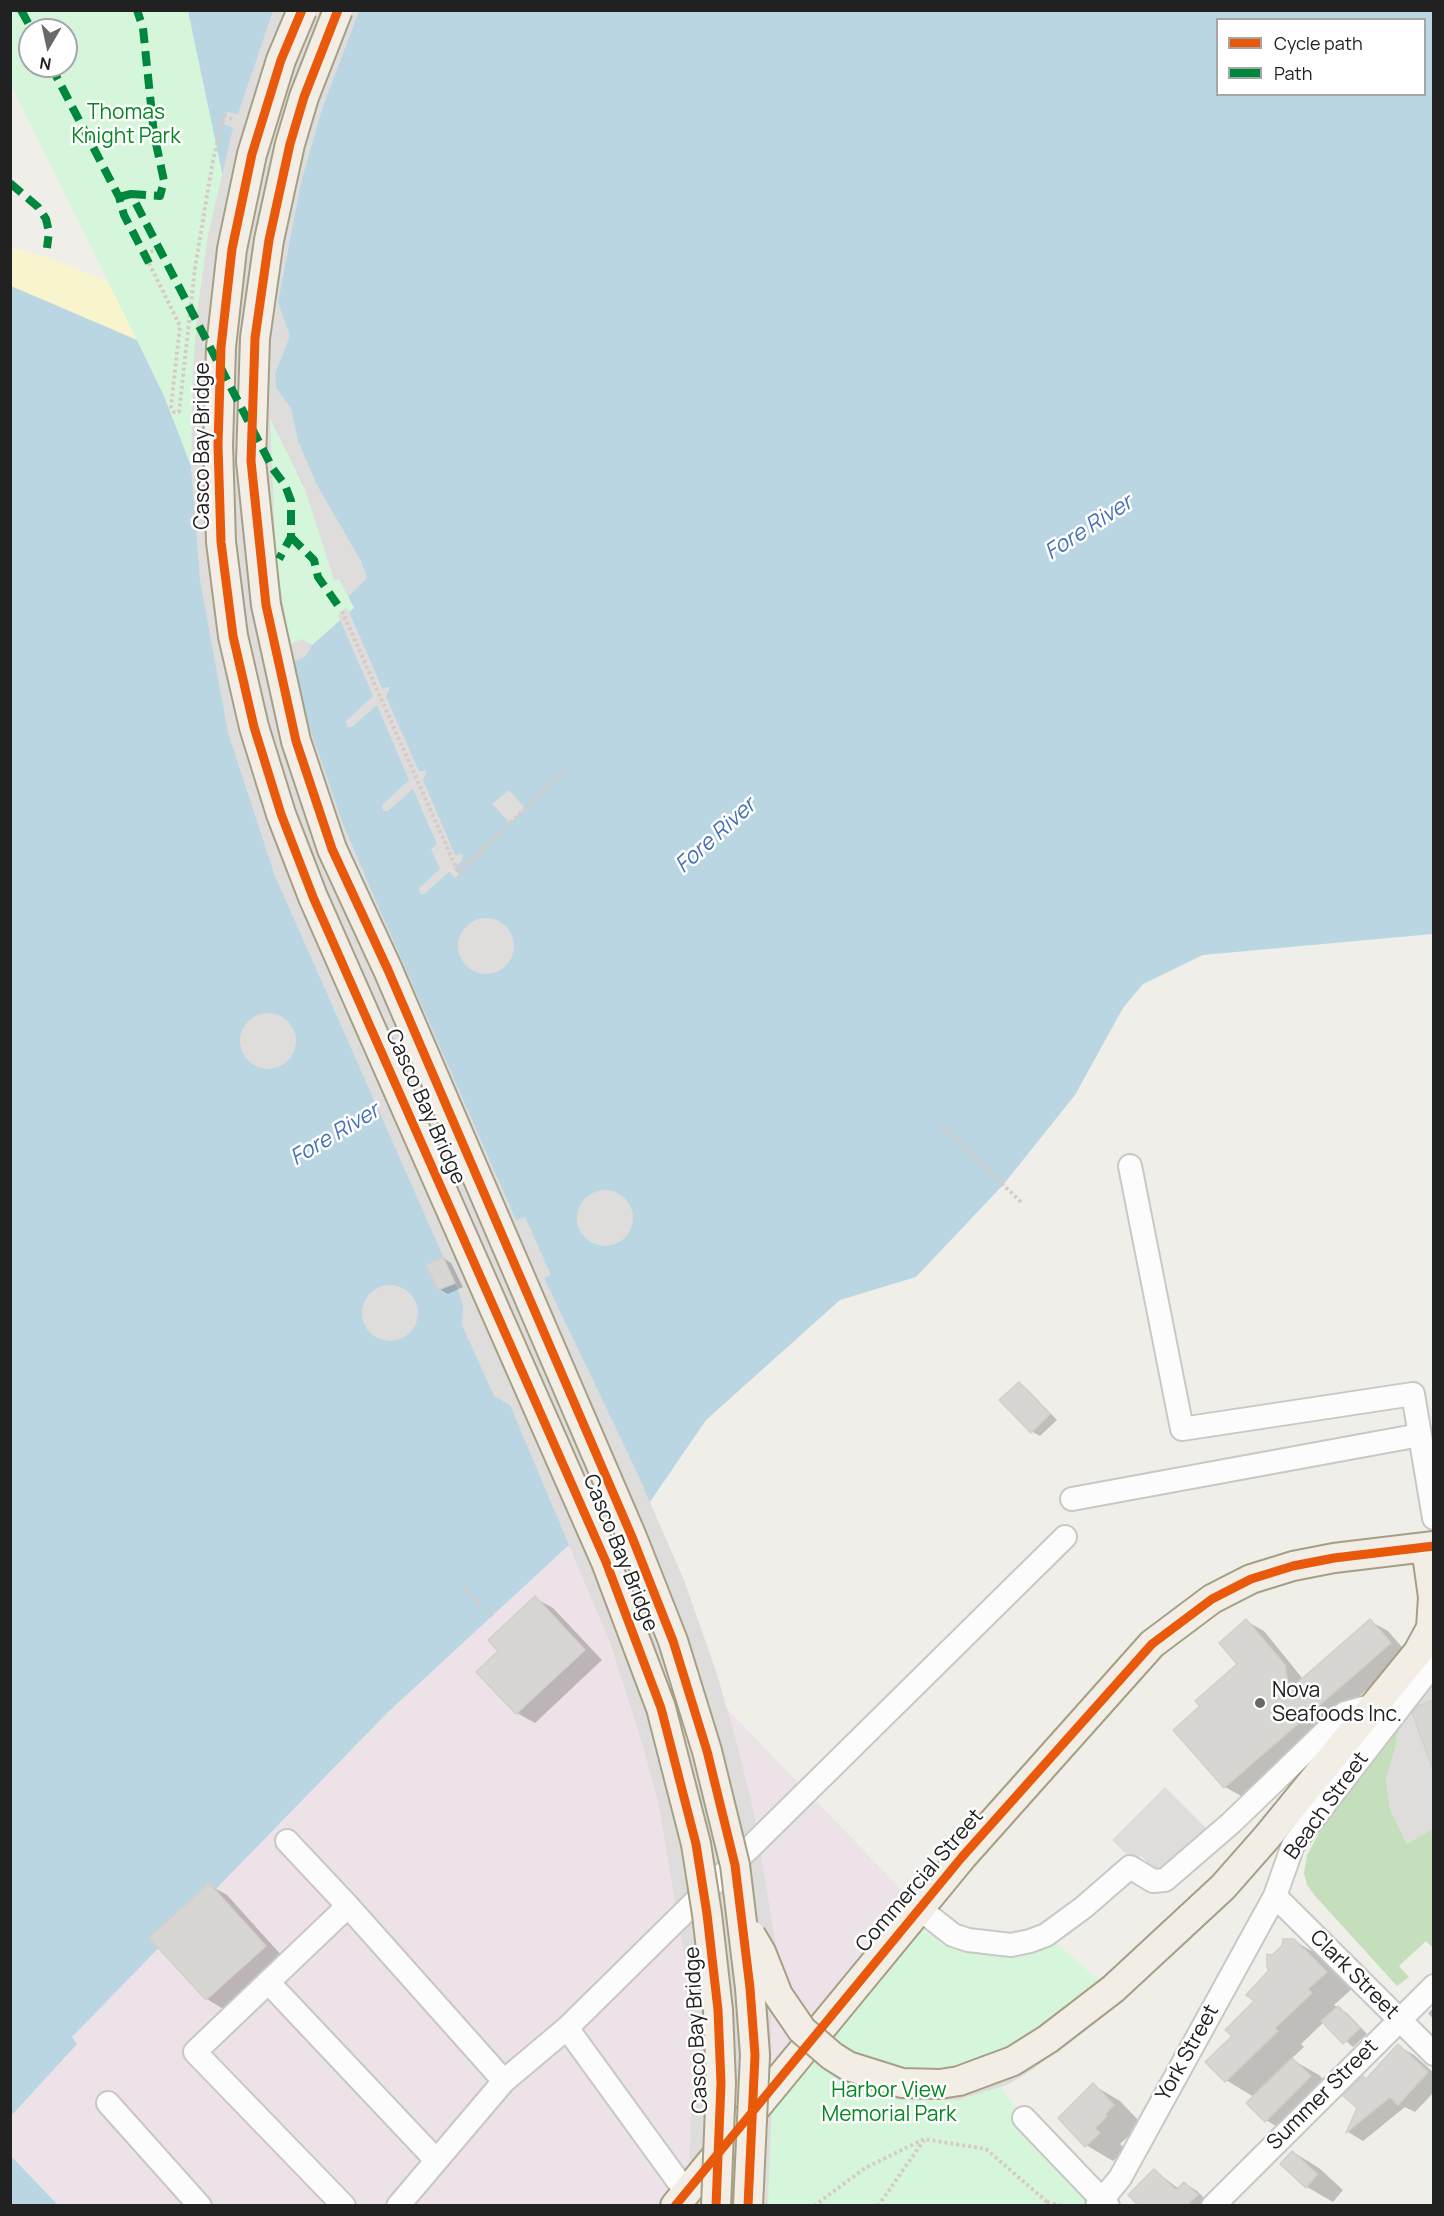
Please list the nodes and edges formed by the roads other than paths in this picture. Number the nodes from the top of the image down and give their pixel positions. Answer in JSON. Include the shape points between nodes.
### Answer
{"nodes":[{"id":1,"x":302,"y":10,"type":"edge"},
{"id":2,"x":338,"y":10,"type":"edge"},
{"id":3,"x":1130,"y":1166,"type":"dead end"},
{"id":4,"x":1423,"y":1392,"type":"edge"},
{"id":5,"x":1420,"y":1435,"type":"junction"},
{"id":6,"x":1072,"y":1499,"type":"dead end"},
{"id":7,"x":1434,"y":1518,"type":"edge"},
{"id":8,"x":1065,"y":1537,"type":"dead end"},
{"id":9,"x":1430,"y":1546,"type":"edge"},
{"id":10,"x":1434,"y":1663,"type":"edge"},
{"id":11,"x":1374,"y":1705,"type":"junction"},
{"id":12,"x":287,"y":1841,"type":"dead end"},
{"id":13,"x":1275,"y":1896,"type":"junction"},
{"id":14,"x":348,"y":1906,"type":"junction"},
{"id":15,"x":920,"y":1909,"type":"junction"},
{"id":16,"x":742,"y":1921,"type":"junction"},
{"id":17,"x":268,"y":1982,"type":"junction"},
{"id":18,"x":1434,"y":1986,"type":"edge"},
{"id":19,"x":1399,"y":2019,"type":"junction"},
{"id":20,"x":567,"y":2028,"type":"junction"},
{"id":21,"x":1434,"y":2054,"type":"edge"},
{"id":22,"x":504,"y":2081,"type":"junction"},
{"id":23,"x":108,"y":2103,"type":"dead end"},
{"id":24,"x":1024,"y":2118,"type":"dead end"},
{"id":25,"x":436,"y":2160,"type":"junction"},
{"id":26,"x":680,"y":2198,"type":"edge"},
{"id":27,"x":1102,"y":2204,"type":"edge"},
{"id":28,"x":200,"y":2205,"type":"edge"},
{"id":29,"x":344,"y":2205,"type":"edge"},
{"id":30,"x":398,"y":2205,"type":"edge"},
{"id":31,"x":716,"y":2205,"type":"edge"},
{"id":32,"x":748,"y":2205,"type":"edge"},
{"id":33,"x":1213,"y":2205,"type":"edge"}],
"edges":[{"from":1,"to":31,"type":"main road","name":"Casco Bay Bridge","bridge":true,"via":[[281,60],[252,154],[232,249],[221,347],[220,521],[233,636],[264,759],[313,897],[602,1552],[661,1708],[696,1844],[718,2010],[721,2083]]},
{"from":2,"to":16,"type":"main road","name":"Casco Bay Bridge","bridge":true,"via":[[290,144],[268,240],[255,338],[250,461],[266,605],[296,741],[332,849],[388,970],[673,1641],[707,1751],[735,1865]]},
{"from":3,"to":4,"type":"street","via":[[1182,1429]]},
{"from":4,"to":5,"type":"street"},
{"from":5,"to":6,"type":"street"},
{"from":5,"to":7,"type":"street"},
{"from":8,"to":20,"type":"street"},
{"from":9,"to":11,"type":"main road","via":[[1431,1628],[1418,1652]]},
{"from":9,"to":15,"type":"main road","name":"Commercial Street","via":[[1293,1566],[1251,1579],[1212,1599],[1152,1644]]},
{"from":10,"to":13,"type":"street","name":"Beach Street","via":[[1293,1845]]},
{"from":11,"to":15,"type":"street","via":[[1345,1713],[1231,1823],[1165,1880],[1153,1881],[1130,1867],[1046,1935],[1011,1945],[968,1940],[953,1935]]},
{"from":11,"to":16,"type":"main road","bridge":true,"via":[[1223,1887],[1113,1989],[1048,2040],[1013,2061],[958,2081],[902,2083],[848,2066],[832,2056],[802,2030],[778,1995],[761,1953]]},
{"from":12,"to":14,"type":"street"},
{"from":13,"to":19,"type":"street","name":"Clark Street"},
{"from":13,"to":27,"type":"street","name":"York Street"},
{"from":14,"to":17,"type":"street"},
{"from":14,"to":22,"type":"street"},
{"from":15,"to":26,"type":"main road","name":"Commercial Street"},
{"from":16,"to":32,"type":"main road","name":"Casco Bay Bridge","bridge":true,"via":[[755,2055]]},
{"from":17,"to":25,"type":"street"},
{"from":17,"to":29,"type":"street","via":[[195,2052]]},
{"from":18,"to":19,"type":"street","name":"Summer Street"},
{"from":19,"to":21,"type":"street","name":"Clark Street"},
{"from":19,"to":33,"type":"street","name":"Summer Street"},
{"from":20,"to":22,"type":"street"},
{"from":20,"to":26,"type":"street"},
{"from":22,"to":25,"type":"street"},
{"from":23,"to":28,"type":"street"},
{"from":24,"to":27,"type":"street"},
{"from":25,"to":30,"type":"street"}]}
